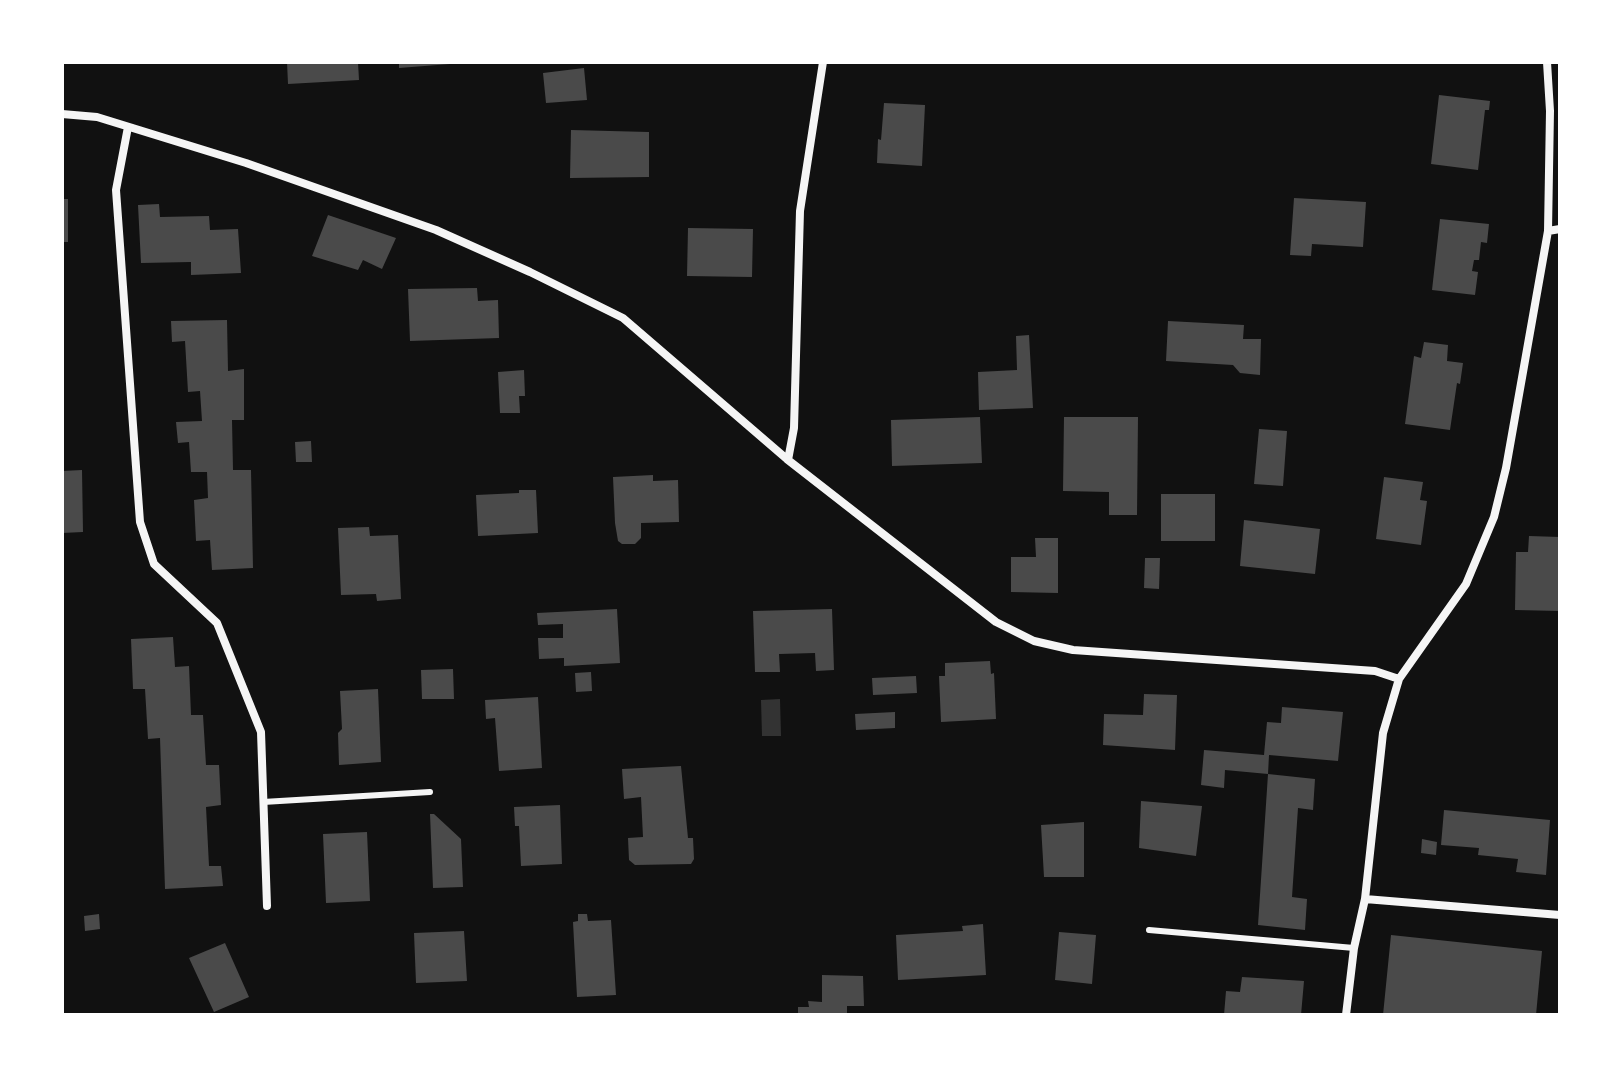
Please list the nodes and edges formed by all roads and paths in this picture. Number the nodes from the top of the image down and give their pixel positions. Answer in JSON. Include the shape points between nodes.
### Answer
{"nodes":[{"id":1,"x":823,"y":62,"type":"edge"},
{"id":2,"x":1547,"y":62,"type":"edge"},
{"id":3,"x":62,"y":114,"type":"edge"},
{"id":4,"x":128,"y":127,"type":"junction"},
{"id":5,"x":1560,"y":229,"type":"edge"},
{"id":6,"x":1548,"y":231,"type":"junction"},
{"id":7,"x":788,"y":460,"type":"junction"},
{"id":8,"x":1399,"y":679,"type":"junction"},
{"id":9,"x":430,"y":792,"type":"dead end"},
{"id":10,"x":263,"y":802,"type":"junction"},
{"id":11,"x":1365,"y":899,"type":"junction"},
{"id":12,"x":267,"y":906,"type":"dead end"},
{"id":13,"x":1560,"y":915,"type":"edge"},
{"id":14,"x":1149,"y":930,"type":"dead end"},
{"id":15,"x":1354,"y":948,"type":"junction"},
{"id":16,"x":1346,"y":1015,"type":"edge"}],
"edges":[{"from":1,"to":7,"type":"street","via":[[800,211],[794,428]]},
{"from":2,"to":6,"type":"street"},
{"from":3,"to":4,"type":"street"},
{"from":4,"to":7,"type":"street","via":[[436,230],[623,318]]},
{"from":4,"to":10,"type":"street","via":[[116,190],[140,522],[154,564],[217,623],[261,732]]},
{"from":5,"to":6,"type":"street"},
{"from":6,"to":8,"type":"street","via":[[1494,517],[1466,584]]},
{"from":7,"to":8,"type":"street","via":[[996,622],[1034,641],[1073,650],[1375,671]]},
{"from":8,"to":11,"type":"street","via":[[1383,733]]},
{"from":9,"to":10,"type":"lane"},
{"from":10,"to":12,"type":"street"},
{"from":11,"to":13,"type":"street"},
{"from":11,"to":15,"type":"street"},
{"from":14,"to":15,"type":"lane"},
{"from":15,"to":16,"type":"street"}]}
